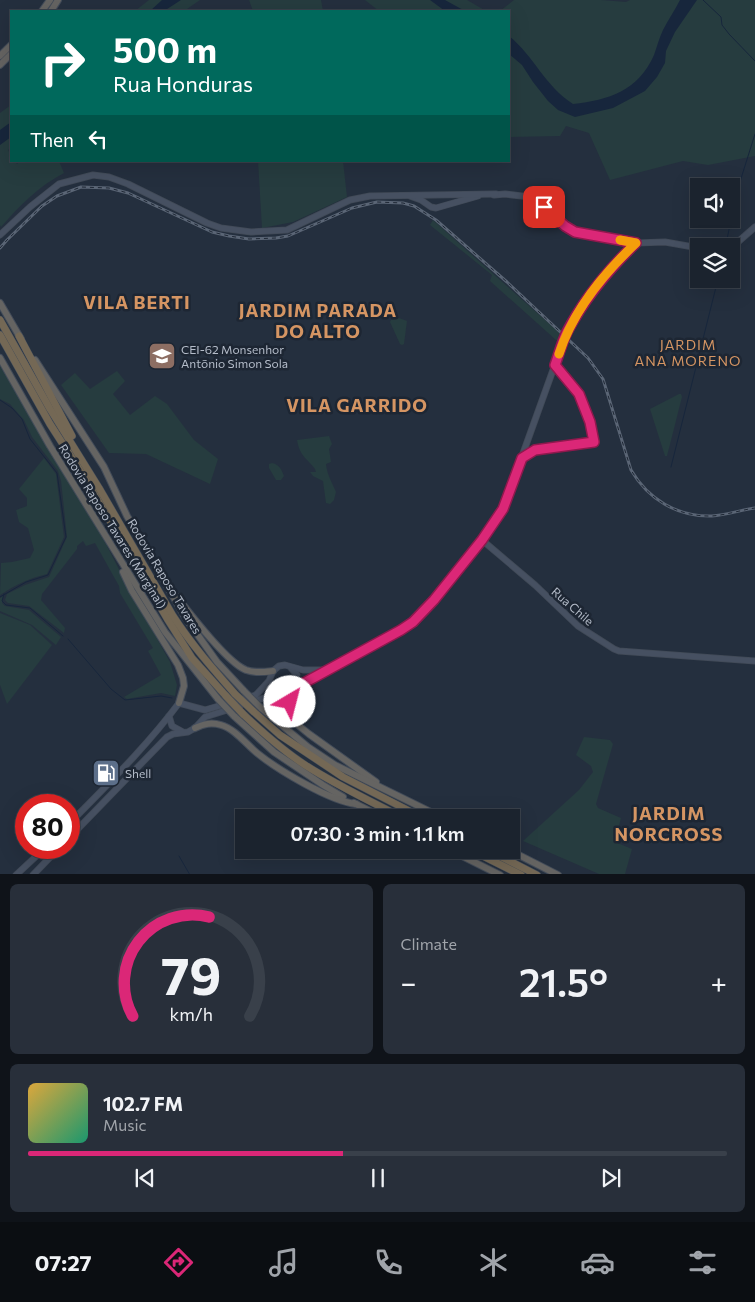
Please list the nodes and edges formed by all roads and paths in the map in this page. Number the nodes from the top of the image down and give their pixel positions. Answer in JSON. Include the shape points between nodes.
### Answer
{"nodes":[{"id":1,"x":10,"y":46,"type":"edge"},
{"id":2,"x":10,"y":55,"type":"edge"},
{"id":3,"x":0,"y":56,"type":"edge"},
{"id":4,"x":0,"y":65,"type":"edge"},
{"id":5,"x":405,"y":194,"type":"junction"},
{"id":6,"x":450,"y":194,"type":"junction"},
{"id":7,"x":496,"y":194,"type":"junction"},
{"id":8,"x":451,"y":205,"type":"junction"},
{"id":9,"x":755,"y":228,"type":"edge"},
{"id":10,"x":0,"y":235,"type":"edge"},
{"id":11,"x":740,"y":240,"type":"edge"},
{"id":12,"x":636,"y":243,"type":"junction"},
{"id":13,"x":690,"y":246,"type":"edge"},
{"id":14,"x":2,"y":306,"type":"edge"},
{"id":15,"x":0,"y":320,"type":"edge"},
{"id":16,"x":0,"y":335,"type":"edge"},
{"id":17,"x":19,"y":336,"type":"junction"},
{"id":18,"x":0,"y":358,"type":"edge"},
{"id":19,"x":555,"y":365,"type":"junction"},
{"id":20,"x":522,"y":458,"type":"junction"},
{"id":21,"x":99,"y":488,"type":"junction"},
{"id":22,"x":104,"y":532,"type":"junction"},
{"id":23,"x":482,"y":540,"type":"junction"},
{"id":24,"x":162,"y":579,"type":"junction"},
{"id":25,"x":755,"y":661,"type":"edge"},
{"id":26,"x":291,"y":668,"type":"junction"},
{"id":27,"x":325,"y":670,"type":"junction"},
{"id":28,"x":272,"y":671,"type":"junction"},
{"id":29,"x":293,"y":689,"type":"junction"},
{"id":30,"x":222,"y":698,"type":"junction"},
{"id":31,"x":178,"y":703,"type":"junction"},
{"id":32,"x":169,"y":716,"type":"junction"},
{"id":33,"x":195,"y":728,"type":"junction"},
{"id":34,"x":183,"y":732,"type":"junction"},
{"id":35,"x":391,"y":792,"type":"junction"},
{"id":36,"x":356,"y":804,"type":"junction"},
{"id":37,"x":366,"y":809,"type":"edge"},
{"id":38,"x":385,"y":809,"type":"edge"},
{"id":39,"x":405,"y":809,"type":"edge"},
{"id":40,"x":425,"y":809,"type":"edge"},
{"id":41,"x":80,"y":813,"type":"edge"},
{"id":42,"x":80,"y":827,"type":"edge"},
{"id":43,"x":520,"y":855,"type":"edge"},
{"id":44,"x":33,"y":859,"type":"edge"},
{"id":45,"x":48,"y":859,"type":"edge"},
{"id":46,"x":469,"y":859,"type":"edge"},
{"id":47,"x":490,"y":859,"type":"edge"},
{"id":48,"x":506,"y":859,"type":"edge"},
{"id":49,"x":16,"y":874,"type":"edge"},
{"id":50,"x":33,"y":874,"type":"edge"},
{"id":51,"x":500,"y":874,"type":"edge"},
{"id":52,"x":521,"y":874,"type":"edge"},
{"id":53,"x":537,"y":874,"type":"edge"},
{"id":54,"x":558,"y":874,"type":"edge"}],
"edges":[{"from":1,"to":3,"type":"highway"},
{"from":2,"to":4,"type":"highway"},
{"from":5,"to":6,"type":"main road"},
{"from":5,"to":8,"type":"main road","via":[[431,207]]},
{"from":5,"to":10,"type":"main road","via":[[357,198],[287,230],[251,232],[207,223],[128,184],[93,175],[59,184]]},
{"from":6,"to":7,"type":"main road"},
{"from":6,"to":8,"type":"main road","via":[[454,199]]},
{"from":7,"to":8,"type":"main road"},
{"from":7,"to":12,"type":"main road","via":[[530,197],[575,232]]},
{"from":9,"to":11,"type":"main road"},
{"from":12,"to":13,"type":"main road","via":[[665,242]]},
{"from":12,"to":19,"type":"main road","via":[[614,266],[567,331]]},
{"from":14,"to":17,"type":"highway","name":"Rodovia Raposo Tavares (Marginal)"},
{"from":15,"to":21,"type":"highway","name":"Rodovia Raposo Tavares"},
{"from":16,"to":30,"type":"highway","name":"Rodovia Raposo Tavares","via":[[168,620]]},
{"from":17,"to":21,"type":"highway"},
{"from":17,"to":24,"type":"highway","name":"Rodovia Raposo Tavares (Marginal)","via":[[104,467],[118,500]]},
{"from":18,"to":22,"type":"highway","name":"Rodovia Raposo Tavares (Marginal)"},
{"from":19,"to":20,"type":"main road"},
{"from":19,"to":20,"type":"main road","via":[[579,394],[594,442],[535,450]]},
{"from":20,"to":23,"type":"main road","via":[[503,509]]},
{"from":21,"to":39,"type":"highway","name":"Rodovia Raposo Tavares","bridge":true,"via":[[185,635],[235,694],[280,735],[343,777]]},
{"from":22,"to":30,"type":"highway","name":"Rodovia Raposo Tavares (Marginal)","via":[[165,632]]},
{"from":22,"to":31,"type":"highway","via":[[132,591],[178,665],[184,686]]},
{"from":23,"to":25,"type":"main road","name":"Rua Chile","via":[[578,626],[614,649]]},
{"from":23,"to":27,"type":"main road","via":[[413,622]]},
{"from":24,"to":28,"type":"highway","via":[[232,660],[254,672]]},
{"from":24,"to":35,"type":"highway","bridge":true,"via":[[199,639],[262,708],[308,748]]},
{"from":26,"to":27,"type":"main road"},
{"from":26,"to":28,"type":"main road","via":[[285,665]]},
{"from":26,"to":29,"type":"main road","via":[[297,675]]},
{"from":27,"to":29,"type":"main road"},
{"from":28,"to":31,"type":"main road","via":[[256,695],[205,710]]},
{"from":29,"to":33,"type":"main road","via":[[215,713],[205,717]]},
{"from":29,"to":35,"type":"highway","via":[[290,711],[293,721]]},
{"from":30,"to":36,"type":"highway","name":"Rodovia Raposo Tavares (Marginal)","bridge":true,"via":[[234,716],[274,752]]},
{"from":30,"to":38,"type":"highway","name":"Rodovia Raposo Tavares","bridge":true,"via":[[304,764]]},
{"from":31,"to":32,"type":"main road"},
{"from":32,"to":34,"type":"main road","via":[[172,726]]},
{"from":32,"to":41,"type":"main road"},
{"from":33,"to":34,"type":"main road"},
{"from":33,"to":36,"type":"highway","via":[[205,724],[223,725],[270,763],[306,784]]},
{"from":34,"to":42,"type":"main road","via":[[167,737]]},
{"from":35,"to":40,"type":"highway"},
{"from":36,"to":37,"type":"highway"},
{"from":43,"to":54,"type":"highway"},
{"from":44,"to":49,"type":"main road"},
{"from":45,"to":50,"type":"main road"},
{"from":46,"to":51,"type":"highway"},
{"from":47,"to":52,"type":"highway"},
{"from":48,"to":53,"type":"highway"}]}
